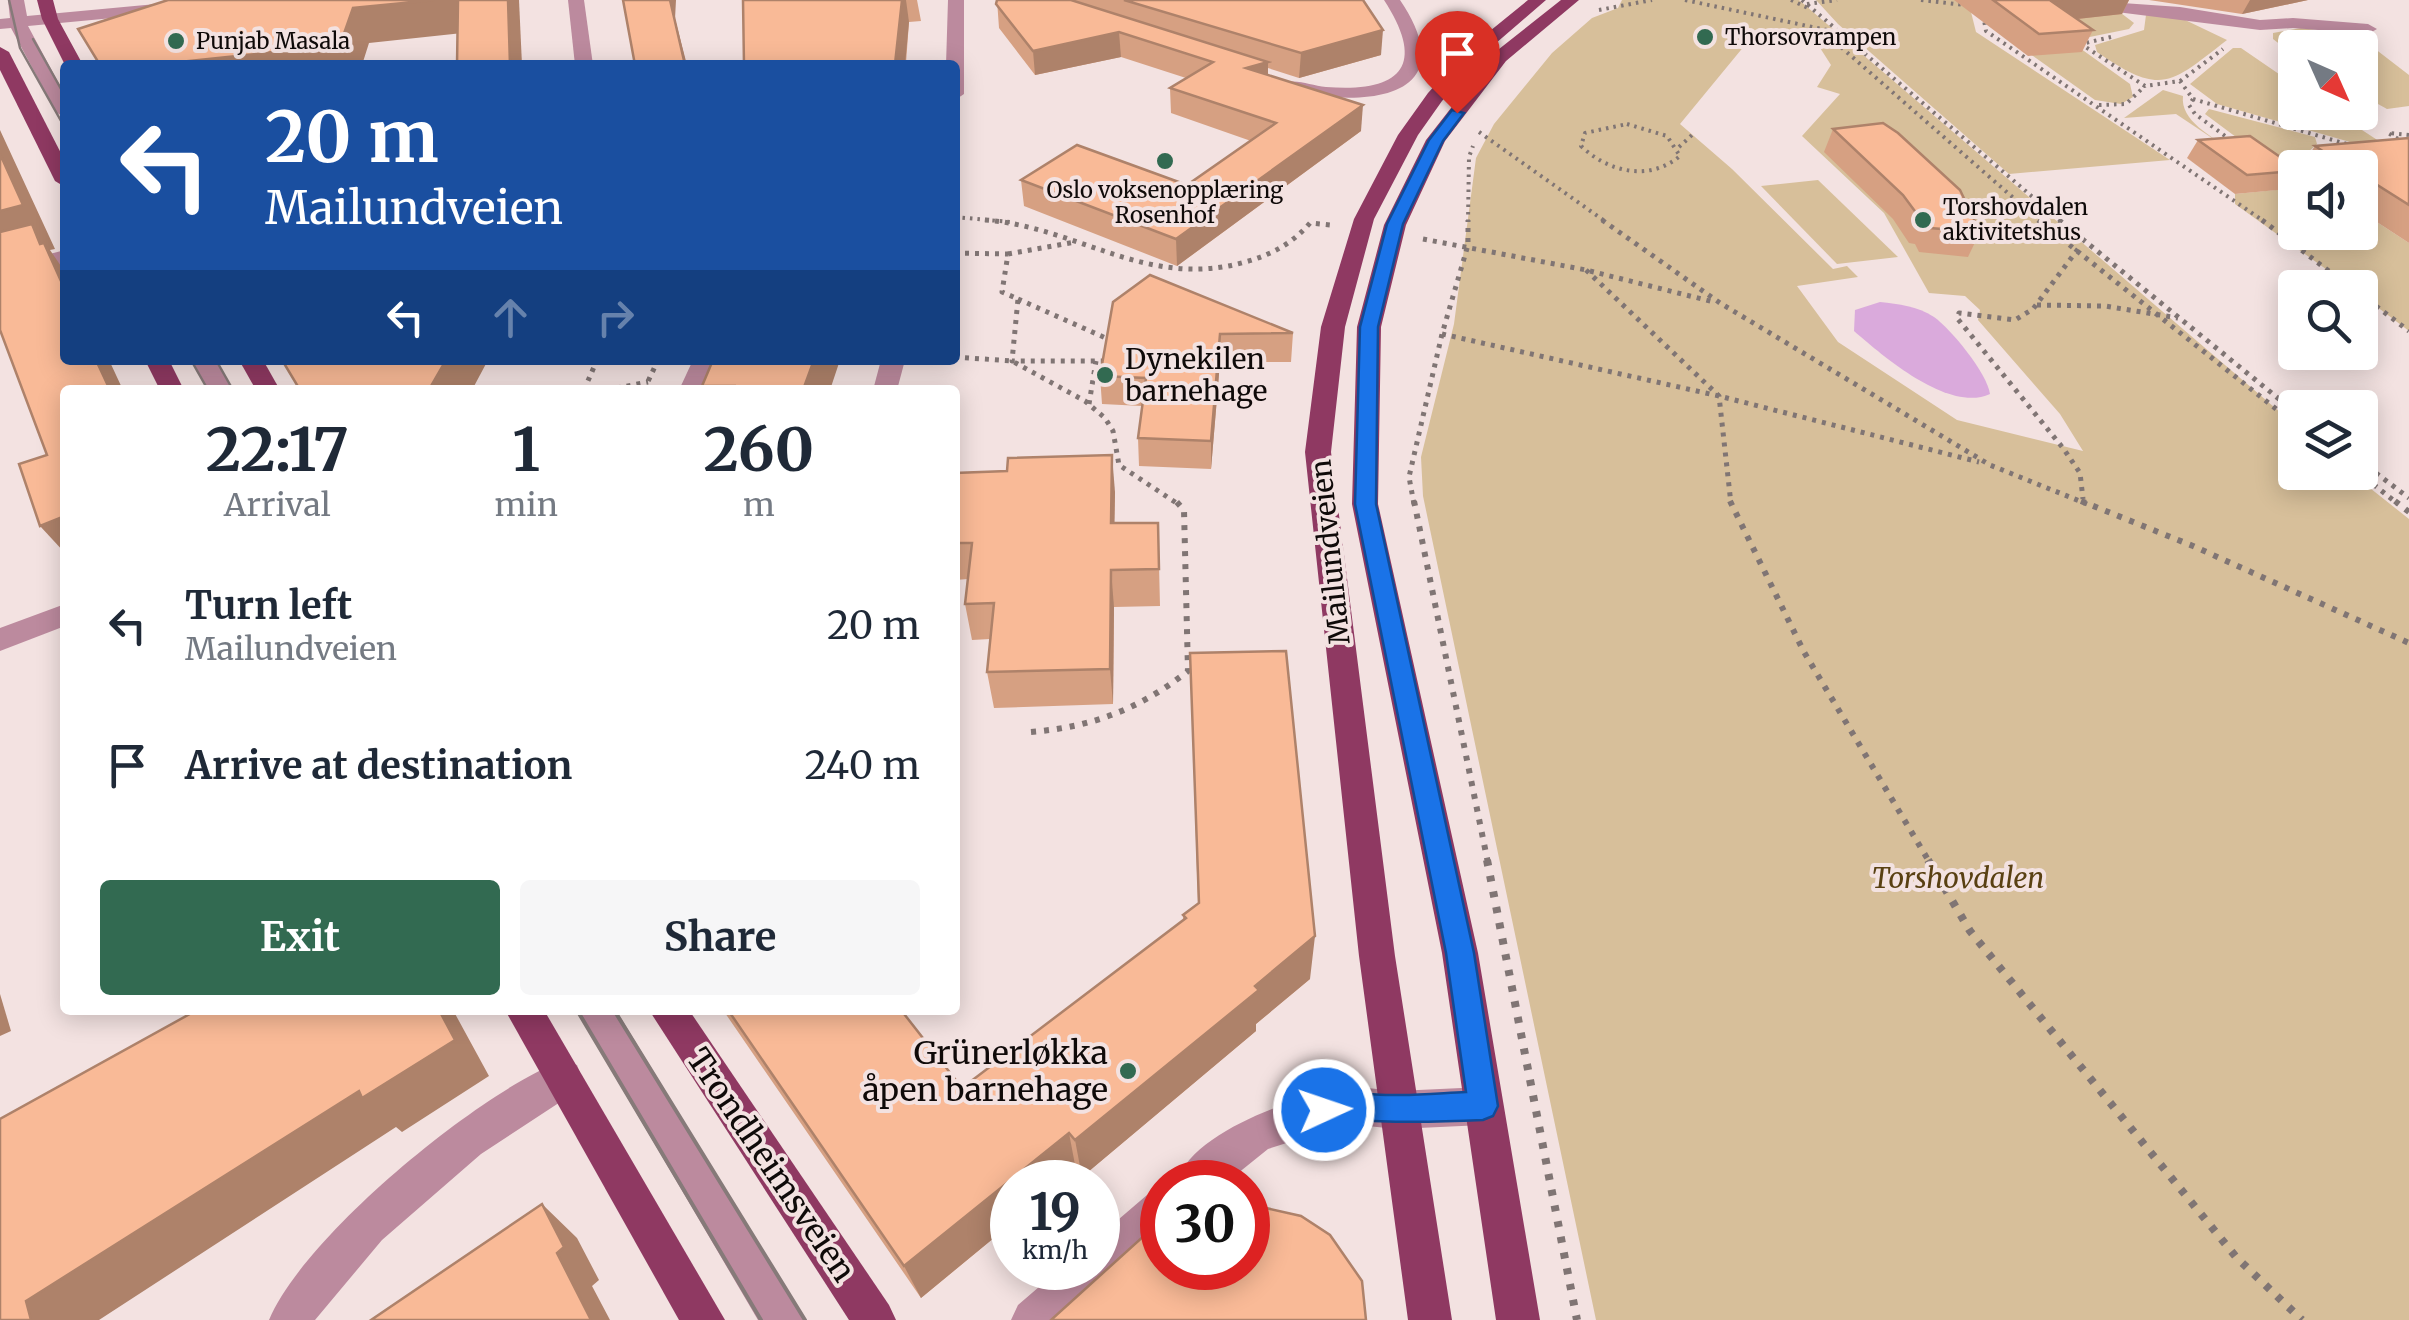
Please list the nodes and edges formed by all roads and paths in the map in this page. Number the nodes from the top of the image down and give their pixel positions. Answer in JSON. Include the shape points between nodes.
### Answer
{"nodes":[{"id":1,"x":16,"y":0,"type":"edge"},
{"id":2,"x":251,"y":0,"type":"edge"},
{"id":3,"x":576,"y":0,"type":"edge"},
{"id":4,"x":956,"y":0,"type":"edge"},
{"id":5,"x":1392,"y":0,"type":"edge"},
{"id":6,"x":1538,"y":0,"type":"edge"},
{"id":7,"x":1652,"y":0,"type":"edge"},
{"id":8,"x":1685,"y":0,"type":"edge"},
{"id":9,"x":1722,"y":0,"type":"edge"},
{"id":10,"x":1791,"y":0,"type":"edge"},
{"id":11,"x":1837,"y":0,"type":"edge"},
{"id":12,"x":1921,"y":0,"type":"edge"},
{"id":13,"x":2062,"y":1,"type":"edge"},
{"id":14,"x":1804,"y":2,"type":"edge"},
{"id":15,"x":2124,"y":5,"type":"junction"},
{"id":16,"x":1968,"y":6,"type":"dead end"},
{"id":17,"x":1581,"y":7,"type":"edge"},
{"id":18,"x":1717,"y":7,"type":"junction"},
{"id":19,"x":1984,"y":7,"type":"dead end"},
{"id":20,"x":48,"y":9,"type":"edge"},
{"id":21,"x":1813,"y":10,"type":"junction"},
{"id":22,"x":9,"y":23,"type":"edge"},
{"id":23,"x":2368,"y":29,"type":"dead end"},
{"id":24,"x":1837,"y":32,"type":"junction"},
{"id":25,"x":1815,"y":40,"type":"dead end"},
{"id":26,"x":2236,"y":40,"type":"dead end"},
{"id":27,"x":0,"y":52,"type":"edge"},
{"id":28,"x":72,"y":60,"type":"edge"},
{"id":29,"x":583,"y":60,"type":"edge"},
{"id":30,"x":955,"y":60,"type":"edge"},
{"id":31,"x":1278,"y":81,"type":"edge"},
{"id":32,"x":2180,"y":81,"type":"junction"},
{"id":33,"x":2145,"y":86,"type":"junction"},
{"id":34,"x":2192,"y":100,"type":"junction"},
{"id":35,"x":60,"y":104,"type":"edge"},
{"id":36,"x":2093,"y":104,"type":"junction"},
{"id":37,"x":1490,"y":119,"type":"dead end"},
{"id":38,"x":1479,"y":132,"type":"junction"},
{"id":39,"x":1692,"y":135,"type":"dead end"},
{"id":40,"x":2409,"y":135,"type":"edge"},
{"id":41,"x":2237,"y":145,"type":"edge"},
{"id":42,"x":2409,"y":145,"type":"edge"},
{"id":43,"x":2357,"y":146,"type":"edge"},
{"id":44,"x":1678,"y":147,"type":"junction"},
{"id":45,"x":60,"y":171,"type":"edge"},
{"id":46,"x":960,"y":218,"type":"edge"},
{"id":47,"x":1336,"y":226,"type":"dead end"},
{"id":48,"x":1418,"y":238,"type":"dead end"},
{"id":49,"x":1076,"y":242,"type":"junction"},
{"id":50,"x":2087,"y":244,"type":"junction"},
{"id":51,"x":1468,"y":245,"type":"junction"},
{"id":52,"x":2075,"y":251,"type":"junction"},
{"id":53,"x":960,"y":253,"type":"edge"},
{"id":54,"x":1008,"y":254,"type":"junction"},
{"id":55,"x":60,"y":258,"type":"edge"},
{"id":56,"x":1586,"y":270,"type":"junction"},
{"id":57,"x":2328,"y":270,"type":"edge"},
{"id":58,"x":0,"y":274,"type":"edge"},
{"id":59,"x":1018,"y":299,"type":"junction"},
{"id":60,"x":1720,"y":303,"type":"junction"},
{"id":61,"x":2036,"y":305,"type":"junction"},
{"id":62,"x":2378,"y":308,"type":"edge"},
{"id":63,"x":2157,"y":314,"type":"junction"},
{"id":64,"x":2180,"y":319,"type":"junction"},
{"id":65,"x":2409,"y":331,"type":"edge"},
{"id":66,"x":1442,"y":334,"type":"junction"},
{"id":67,"x":960,"y":357,"type":"edge"},
{"id":68,"x":1012,"y":361,"type":"junction"},
{"id":69,"x":1096,"y":361,"type":"junction"},
{"id":70,"x":656,"y":365,"type":"edge"},
{"id":71,"x":648,"y":382,"type":"junction"},
{"id":72,"x":633,"y":385,"type":"edge"},
{"id":73,"x":646,"y":385,"type":"edge"},
{"id":74,"x":1719,"y":396,"type":"junction"},
{"id":75,"x":2278,"y":398,"type":"edge"},
{"id":76,"x":1089,"y":404,"type":"junction"},
{"id":77,"x":2278,"y":410,"type":"edge"},
{"id":78,"x":1990,"y":465,"type":"junction"},
{"id":79,"x":2378,"y":475,"type":"edge"},
{"id":80,"x":2378,"y":488,"type":"edge"},
{"id":81,"x":2409,"y":498,"type":"edge"},
{"id":82,"x":2083,"y":499,"type":"junction"},
{"id":83,"x":2409,"y":512,"type":"edge"},
{"id":84,"x":60,"y":616,"type":"edge"},
{"id":85,"x":0,"y":640,"type":"edge"},
{"id":86,"x":2409,"y":643,"type":"edge"},
{"id":87,"x":1031,"y":732,"type":"dead end"},
{"id":88,"x":527,"y":1015,"type":"edge"},
{"id":89,"x":599,"y":1015,"type":"edge"},
{"id":90,"x":671,"y":1015,"type":"edge"},
{"id":91,"x":564,"y":1078,"type":"junction"},
{"id":92,"x":1483,"y":1106,"type":"junction"},
{"id":93,"x":1398,"y":1110,"type":"junction"},
{"id":94,"x":1223,"y":1160,"type":"edge"},
{"id":95,"x":1140,"y":1228,"type":"edge"},
{"id":96,"x":1120,"y":1245,"type":"edge"},
{"id":97,"x":1067,"y":1290,"type":"edge"},
{"id":98,"x":291,"y":1320,"type":"edge"},
{"id":99,"x":703,"y":1320,"type":"edge"},
{"id":100,"x":783,"y":1320,"type":"edge"},
{"id":101,"x":874,"y":1320,"type":"edge"},
{"id":102,"x":1033,"y":1320,"type":"edge"},
{"id":103,"x":1430,"y":1320,"type":"edge"},
{"id":104,"x":1518,"y":1320,"type":"edge"},
{"id":105,"x":1577,"y":1320,"type":"edge"},
{"id":106,"x":2302,"y":1320,"type":"edge"}],
"edges":[{"from":1,"to":22,"type":"street"},
{"from":2,"to":20,"type":"street"},
{"from":3,"to":29,"type":"street"},
{"from":4,"to":30,"type":"street"},
{"from":5,"to":31,"type":"street","via":[[1413,28],[1414,60],[1394,87],[1351,96]]},
{"from":6,"to":93,"type":"main road","name":"Mailundveien","via":[[1475,52],[1408,135],[1355,241],[1333,326],[1318,452]]},
{"from":7,"to":17,"type":"path"},
{"from":8,"to":18,"type":"path"},
{"from":9,"to":18,"type":"path"},
{"from":10,"to":21,"type":"path"},
{"from":11,"to":14,"type":"path"},
{"from":12,"to":16,"type":"path"},
{"from":13,"to":15,"type":"street"},
{"from":14,"to":21,"type":"path"},
{"from":15,"to":23,"type":"street","via":[[2260,26]]},
{"from":15,"to":33,"type":"path","via":[[2138,21],[2137,30],[2081,44]]},
{"from":17,"to":92,"type":"main road","name":"Mailundveien","via":[[1500,57],[1436,140],[1395,224],[1369,327],[1366,504],[1460,953]]},
{"from":18,"to":24,"type":"path"},
{"from":19,"to":36,"type":"path","via":[[1986,31]]},
{"from":20,"to":22,"type":"street"},
{"from":20,"to":28,"type":"main road"},
{"from":21,"to":24,"type":"path"},
{"from":22,"to":35,"type":"street"},
{"from":24,"to":25,"type":"path"},
{"from":24,"to":50,"type":"path"},
{"from":24,"to":52,"type":"path","via":[[1837,43],[1922,122]]},
{"from":26,"to":32,"type":"path"},
{"from":27,"to":45,"type":"main road"},
{"from":32,"to":33,"type":"path"},
{"from":32,"to":34,"type":"path"},
{"from":33,"to":36,"type":"path","via":[[2139,98],[2119,108]]},
{"from":34,"to":41,"type":"path","via":[[2195,114]]},
{"from":34,"to":43,"type":"path"},
{"from":36,"to":57,"type":"path"},
{"from":37,"to":38,"type":"path"},
{"from":38,"to":51,"type":"path","via":[[1469,157]]},
{"from":38,"to":60,"type":"path"},
{"from":39,"to":44,"type":"path"},
{"from":40,"to":42,"type":"path","via":[[2388,133]]},
{"from":44,"to":44,"type":"path","via":[[1673,164],[1632,171],[1608,166],[1581,146],[1586,133],[1627,124],[1652,129]]},
{"from":46,"to":49,"type":"path","via":[[1022,224]]},
{"from":47,"to":49,"type":"path","via":[[1310,223],[1276,252],[1212,274],[1161,270]]},
{"from":48,"to":51,"type":"path"},
{"from":49,"to":54,"type":"path"},
{"from":50,"to":52,"type":"path"},
{"from":50,"to":64,"type":"path"},
{"from":51,"to":56,"type":"path"},
{"from":51,"to":66,"type":"path"},
{"from":52,"to":61,"type":"path"},
{"from":52,"to":63,"type":"path"},
{"from":53,"to":54,"type":"path"},
{"from":54,"to":59,"type":"path","via":[[1002,292]]},
{"from":55,"to":58,"type":"street"},
{"from":56,"to":60,"type":"path"},
{"from":56,"to":74,"type":"path"},
{"from":59,"to":68,"type":"path"},
{"from":59,"to":69,"type":"path","via":[[1108,339],[1107,361]]},
{"from":60,"to":78,"type":"path"},
{"from":61,"to":63,"type":"path"},
{"from":61,"to":82,"type":"path","via":[[2014,320],[1958,312],[1957,318],[2063,448],[2080,473]]},
{"from":62,"to":65,"type":"path"},
{"from":63,"to":64,"type":"path"},
{"from":63,"to":77,"type":"path"},
{"from":64,"to":75,"type":"path"},
{"from":66,"to":74,"type":"path"},
{"from":66,"to":105,"type":"path","via":[[1408,477]]},
{"from":67,"to":68,"type":"path"},
{"from":68,"to":69,"type":"path"},
{"from":68,"to":76,"type":"path"},
{"from":69,"to":76,"type":"path"},
{"from":70,"to":71,"type":"path"},
{"from":71,"to":72,"type":"path"},
{"from":71,"to":73,"type":"path"},
{"from":74,"to":78,"type":"path"},
{"from":74,"to":106,"type":"path","via":[[1731,506],[1804,652],[1970,931],[2236,1257]]},
{"from":76,"to":87,"type":"path","via":[[1113,432],[1119,465],[1184,510],[1188,671],[1150,701],[1080,729]]},
{"from":78,"to":82,"type":"path"},
{"from":79,"to":81,"type":"path"},
{"from":80,"to":83,"type":"path"},
{"from":82,"to":86,"type":"path"},
{"from":84,"to":85,"type":"street"},
{"from":88,"to":91,"type":"main road"},
{"from":89,"to":100,"type":"street"},
{"from":90,"to":101,"type":"main road","name":"Trondheimsveien"},
{"from":91,"to":98,"type":"street","via":[[467,1140],[367,1225]]},
{"from":91,"to":99,"type":"main road"},
{"from":92,"to":93,"type":"street"},
{"from":92,"to":104,"type":"main road","name":"Mailundveien"},
{"from":93,"to":94,"type":"street","via":[[1347,1106],[1302,1116],[1254,1135]]},
{"from":93,"to":103,"type":"main road","name":"Mailundveien"},
{"from":95,"to":96,"type":"street"},
{"from":97,"to":102,"type":"street"}]}
